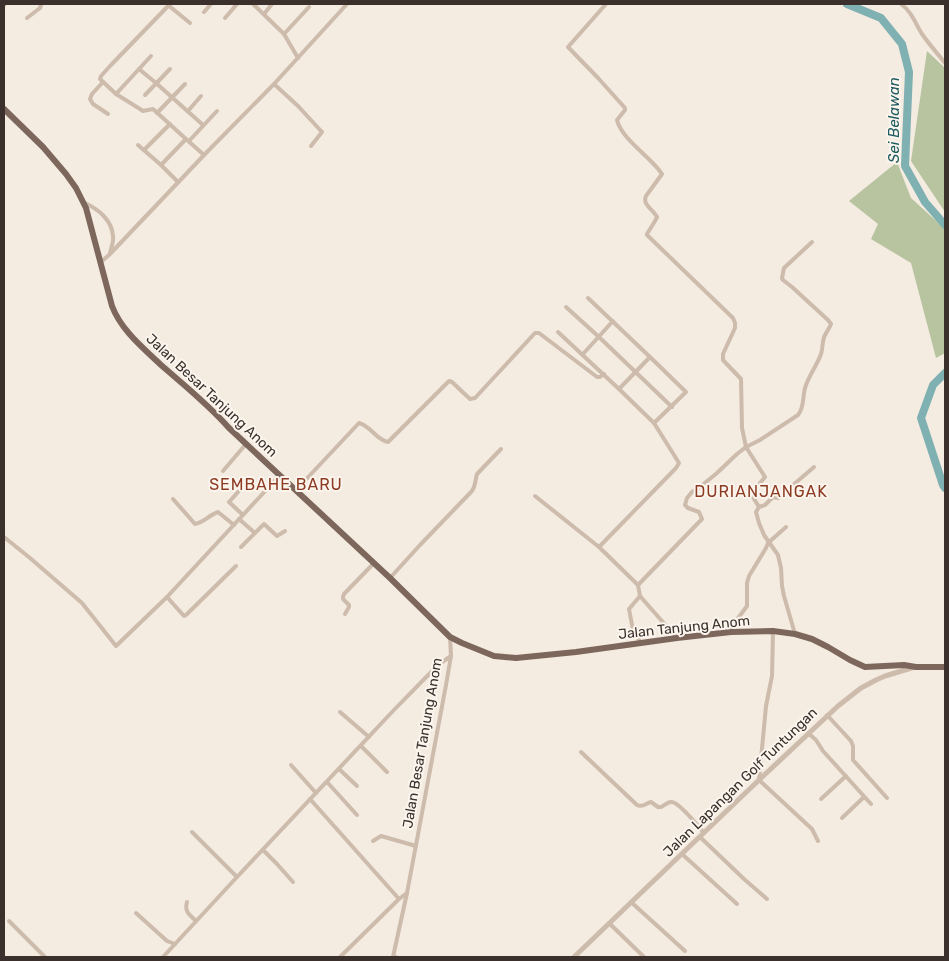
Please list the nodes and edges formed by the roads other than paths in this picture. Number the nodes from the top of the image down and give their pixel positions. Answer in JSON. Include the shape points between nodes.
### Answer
{"nodes":[{"id":1,"x":40,"y":4,"type":"edge"},
{"id":2,"x":211,"y":4,"type":"edge"},
{"id":3,"x":237,"y":4,"type":"edge"},
{"id":4,"x":253,"y":4,"type":"edge"},
{"id":5,"x":272,"y":4,"type":"edge"},
{"id":6,"x":347,"y":4,"type":"edge"},
{"id":7,"x":606,"y":4,"type":"edge"},
{"id":8,"x":901,"y":4,"type":"edge"},
{"id":9,"x":169,"y":5,"type":"edge"},
{"id":10,"x":309,"y":6,"type":"dead end"},
{"id":11,"x":204,"y":12,"type":"dead end"},
{"id":12,"x":264,"y":14,"type":"junction"},
{"id":13,"x":27,"y":18,"type":"dead end"},
{"id":14,"x":225,"y":18,"type":"dead end"},
{"id":15,"x":190,"y":23,"type":"dead end"},
{"id":16,"x":284,"y":34,"type":"junction"},
{"id":17,"x":151,"y":56,"type":"dead end"},
{"id":18,"x":298,"y":58,"type":"junction"},
{"id":19,"x":945,"y":63,"type":"edge"},
{"id":20,"x":139,"y":69,"type":"junction"},
{"id":21,"x":170,"y":69,"type":"dead end"},
{"id":22,"x":102,"y":82,"type":"junction"},
{"id":23,"x":156,"y":83,"type":"junction"},
{"id":24,"x":185,"y":84,"type":"dead end"},
{"id":25,"x":274,"y":84,"type":"junction"},
{"id":26,"x":116,"y":94,"type":"junction"},
{"id":27,"x":145,"y":95,"type":"dead end"},
{"id":28,"x":201,"y":96,"type":"dead end"},
{"id":29,"x":172,"y":97,"type":"junction"},
{"id":30,"x":4,"y":109,"type":"edge"},
{"id":31,"x":188,"y":111,"type":"junction"},
{"id":32,"x":217,"y":111,"type":"dead end"},
{"id":33,"x":157,"y":113,"type":"junction"},
{"id":34,"x":108,"y":114,"type":"dead end"},
{"id":35,"x":170,"y":124,"type":"junction"},
{"id":36,"x":204,"y":125,"type":"junction"},
{"id":37,"x":187,"y":140,"type":"junction"},
{"id":38,"x":138,"y":145,"type":"dead end"},
{"id":39,"x":311,"y":146,"type":"dead end"},
{"id":40,"x":144,"y":150,"type":"junction"},
{"id":41,"x":204,"y":155,"type":"junction"},
{"id":42,"x":160,"y":165,"type":"junction"},
{"id":43,"x":178,"y":182,"type":"junction"},
{"id":44,"x":83,"y":202,"type":"junction"},
{"id":45,"x":812,"y":242,"type":"dead end"},
{"id":46,"x":110,"y":254,"type":"junction"},
{"id":47,"x":101,"y":262,"type":"junction"},
{"id":48,"x":588,"y":298,"type":"dead end"},
{"id":49,"x":566,"y":308,"type":"dead end"},
{"id":50,"x":613,"y":321,"type":"junction"},
{"id":51,"x":558,"y":332,"type":"dead end"},
{"id":52,"x":599,"y":337,"type":"junction"},
{"id":53,"x":583,"y":354,"type":"junction"},
{"id":54,"x":650,"y":356,"type":"junction"},
{"id":55,"x":635,"y":372,"type":"junction"},
{"id":56,"x":604,"y":374,"type":"junction"},
{"id":57,"x":619,"y":388,"type":"junction"},
{"id":58,"x":672,"y":407,"type":"junction"},
{"id":59,"x":654,"y":423,"type":"junction"},
{"id":60,"x":246,"y":444,"type":"junction"},
{"id":61,"x":746,"y":447,"type":"junction"},
{"id":62,"x":501,"y":449,"type":"dead end"},
{"id":63,"x":814,"y":467,"type":"dead end"},
{"id":64,"x":223,"y":471,"type":"dead end"},
{"id":65,"x":280,"y":475,"type":"junction"},
{"id":66,"x":296,"y":490,"type":"junction"},
{"id":67,"x":239,"y":491,"type":"dead end"},
{"id":68,"x":535,"y":496,"type":"dead end"},
{"id":69,"x":173,"y":499,"type":"dead end"},
{"id":70,"x":759,"y":507,"type":"junction"},
{"id":71,"x":241,"y":517,"type":"junction"},
{"id":72,"x":234,"y":525,"type":"junction"},
{"id":73,"x":786,"y":527,"type":"dead end"},
{"id":74,"x":285,"y":531,"type":"dead end"},
{"id":75,"x":255,"y":533,"type":"junction"},
{"id":76,"x":4,"y":537,"type":"edge"},
{"id":77,"x":768,"y":543,"type":"junction"},
{"id":78,"x":241,"y":547,"type":"dead end"},
{"id":79,"x":599,"y":547,"type":"junction"},
{"id":80,"x":374,"y":563,"type":"junction"},
{"id":81,"x":236,"y":566,"type":"dead end"},
{"id":82,"x":390,"y":578,"type":"junction"},
{"id":83,"x":638,"y":585,"type":"junction"},
{"id":84,"x":640,"y":596,"type":"junction"},
{"id":85,"x":167,"y":597,"type":"junction"},
{"id":86,"x":345,"y":614,"type":"dead end"},
{"id":87,"x":773,"y":631,"type":"junction"},
{"id":88,"x":730,"y":632,"type":"junction"},
{"id":89,"x":795,"y":634,"type":"junction"},
{"id":90,"x":450,"y":637,"type":"junction"},
{"id":91,"x":677,"y":638,"type":"junction"},
{"id":92,"x":641,"y":643,"type":"junction"},
{"id":93,"x":451,"y":656,"type":"junction"},
{"id":94,"x":916,"y":667,"type":"junction"},
{"id":95,"x":945,"y":668,"type":"edge"},
{"id":96,"x":340,"y":712,"type":"dead end"},
{"id":97,"x":827,"y":715,"type":"junction"},
{"id":98,"x":808,"y":733,"type":"junction"},
{"id":99,"x":369,"y":737,"type":"junction"},
{"id":100,"x":361,"y":746,"type":"junction"},
{"id":101,"x":581,"y":752,"type":"dead end"},
{"id":102,"x":291,"y":764,"type":"dead end"},
{"id":103,"x":339,"y":769,"type":"junction"},
{"id":104,"x":387,"y":772,"type":"dead end"},
{"id":105,"x":846,"y":776,"type":"junction"},
{"id":106,"x":758,"y":780,"type":"junction"},
{"id":107,"x":327,"y":782,"type":"junction"},
{"id":108,"x":357,"y":786,"type":"dead end"},
{"id":109,"x":316,"y":794,"type":"junction"},
{"id":110,"x":864,"y":797,"type":"junction"},
{"id":111,"x":887,"y":798,"type":"dead end"},
{"id":112,"x":310,"y":799,"type":"junction"},
{"id":113,"x":821,"y":799,"type":"dead end"},
{"id":114,"x":871,"y":804,"type":"dead end"},
{"id":115,"x":357,"y":815,"type":"dead end"},
{"id":116,"x":842,"y":818,"type":"dead end"},
{"id":117,"x":192,"y":832,"type":"dead end"},
{"id":118,"x":702,"y":835,"type":"junction"},
{"id":119,"x":373,"y":841,"type":"dead end"},
{"id":120,"x":818,"y":841,"type":"dead end"},
{"id":121,"x":416,"y":846,"type":"junction"},
{"id":122,"x":263,"y":850,"type":"junction"},
{"id":123,"x":682,"y":854,"type":"junction"},
{"id":124,"x":237,"y":877,"type":"junction"},
{"id":125,"x":293,"y":882,"type":"dead end"},
{"id":126,"x":407,"y":893,"type":"junction"},
{"id":127,"x":398,"y":899,"type":"junction"},
{"id":128,"x":767,"y":899,"type":"dead end"},
{"id":129,"x":187,"y":902,"type":"dead end"},
{"id":130,"x":631,"y":902,"type":"junction"},
{"id":131,"x":737,"y":904,"type":"dead end"},
{"id":132,"x":136,"y":913,"type":"dead end"},
{"id":133,"x":8,"y":921,"type":"dead end"},
{"id":134,"x":196,"y":921,"type":"junction"},
{"id":135,"x":610,"y":924,"type":"junction"},
{"id":136,"x":175,"y":944,"type":"junction"},
{"id":137,"x":685,"y":951,"type":"dead end"},
{"id":138,"x":45,"y":957,"type":"edge"},
{"id":139,"x":163,"y":957,"type":"edge"},
{"id":140,"x":340,"y":957,"type":"edge"},
{"id":141,"x":394,"y":957,"type":"edge"},
{"id":142,"x":574,"y":957,"type":"edge"},
{"id":143,"x":644,"y":957,"type":"edge"}],
"edges":[{"from":1,"to":13,"type":"street","via":[[40,8]]},
{"from":2,"to":11,"type":"street"},
{"from":3,"to":14,"type":"street"},
{"from":4,"to":12,"type":"street"},
{"from":5,"to":12,"type":"street"},
{"from":6,"to":18,"type":"street"},
{"from":7,"to":61,"type":"street","via":[[568,47],[625,108],[617,120],[623,133],[662,174],[644,200],[657,217],[647,235],[735,323],[723,354],[727,365],[740,379]]},
{"from":8,"to":19,"type":"street"},
{"from":9,"to":15,"type":"street"},
{"from":9,"to":22,"type":"street","via":[[101,76]]},
{"from":10,"to":16,"type":"street"},
{"from":12,"to":16,"type":"street"},
{"from":16,"to":18,"type":"street"},
{"from":17,"to":20,"type":"street"},
{"from":18,"to":25,"type":"street"},
{"from":20,"to":23,"type":"street"},
{"from":20,"to":26,"type":"street"},
{"from":21,"to":23,"type":"street"},
{"from":22,"to":26,"type":"street"},
{"from":22,"to":34,"type":"street","via":[[90,99]]},
{"from":23,"to":27,"type":"street"},
{"from":23,"to":29,"type":"street"},
{"from":24,"to":29,"type":"street"},
{"from":25,"to":39,"type":"street","via":[[322,132]]},
{"from":25,"to":41,"type":"street"},
{"from":26,"to":33,"type":"street","via":[[140,109],[152,108]]},
{"from":28,"to":31,"type":"street"},
{"from":29,"to":31,"type":"street"},
{"from":29,"to":33,"type":"street"},
{"from":30,"to":44,"type":"main road","name":"Jalan Besar Tanjung Anom","via":[[56,162]]},
{"from":31,"to":36,"type":"street"},
{"from":32,"to":36,"type":"street"},
{"from":33,"to":35,"type":"street"},
{"from":35,"to":37,"type":"street"},
{"from":35,"to":40,"type":"street"},
{"from":36,"to":37,"type":"street"},
{"from":37,"to":41,"type":"street"},
{"from":37,"to":42,"type":"street"},
{"from":38,"to":40,"type":"street"},
{"from":40,"to":42,"type":"street"},
{"from":41,"to":43,"type":"street"},
{"from":42,"to":43,"type":"street"},
{"from":43,"to":46,"type":"street"},
{"from":44,"to":46,"type":"street","via":[[102,214],[112,228],[114,239]]},
{"from":44,"to":47,"type":"main road","name":"Jalan Besar Tanjung Anom"},
{"from":45,"to":61,"type":"street","via":[[784,268],[782,278],[828,320],[830,328],[805,386],[801,412]]},
{"from":46,"to":47,"type":"street"},
{"from":47,"to":60,"type":"main road","name":"Jalan Besar Tanjung Anom","via":[[112,306],[120,323]]},
{"from":48,"to":50,"type":"street"},
{"from":49,"to":52,"type":"street"},
{"from":50,"to":52,"type":"street"},
{"from":50,"to":54,"type":"street"},
{"from":51,"to":53,"type":"street"},
{"from":52,"to":53,"type":"street"},
{"from":52,"to":55,"type":"street"},
{"from":53,"to":56,"type":"street"},
{"from":54,"to":55,"type":"street"},
{"from":54,"to":58,"type":"street","via":[[686,392]]},
{"from":55,"to":57,"type":"street"},
{"from":55,"to":58,"type":"street"},
{"from":56,"to":57,"type":"street"},
{"from":56,"to":66,"type":"street","via":[[597,376],[535,333],[474,398],[470,399],[449,381],[388,442],[364,424],[357,424]]},
{"from":57,"to":59,"type":"street"},
{"from":58,"to":59,"type":"street"},
{"from":59,"to":79,"type":"street","via":[[679,464]]},
{"from":60,"to":64,"type":"street"},
{"from":60,"to":65,"type":"main road","name":"Jalan Besar Tanjung Anom"},
{"from":61,"to":70,"type":"street","via":[[765,477],[751,494]]},
{"from":61,"to":83,"type":"street","via":[[687,498],[685,505],[699,512],[702,519]]},
{"from":62,"to":82,"type":"street","via":[[477,474],[472,491]]},
{"from":63,"to":70,"type":"street","via":[[778,498],[774,496]]},
{"from":65,"to":66,"type":"main road","name":"Jalan Besar Tanjung Anom"},
{"from":65,"to":71,"type":"street"},
{"from":66,"to":80,"type":"main road","name":"Jalan Besar Tanjung Anom"},
{"from":67,"to":71,"type":"street","via":[[229,502]]},
{"from":68,"to":79,"type":"street"},
{"from":69,"to":72,"type":"street","via":[[195,524],[218,512]]},
{"from":70,"to":77,"type":"street","via":[[756,514]]},
{"from":71,"to":72,"type":"street"},
{"from":71,"to":75,"type":"street"},
{"from":72,"to":85,"type":"street"},
{"from":73,"to":77,"type":"street"},
{"from":74,"to":75,"type":"street","via":[[277,536],[264,524]]},
{"from":75,"to":78,"type":"street"},
{"from":76,"to":85,"type":"street","via":[[82,602],[116,646]]},
{"from":77,"to":88,"type":"street","via":[[749,576],[747,606]]},
{"from":77,"to":89,"type":"street","via":[[778,555],[787,610]]},
{"from":79,"to":83,"type":"street"},
{"from":80,"to":82,"type":"main road","name":"Jalan Besar Tanjung Anom"},
{"from":80,"to":86,"type":"street","via":[[342,597],[349,605]]},
{"from":81,"to":85,"type":"street","via":[[186,616]]},
{"from":82,"to":90,"type":"main road","name":"Jalan Besar Tanjung Anom"},
{"from":83,"to":84,"type":"street"},
{"from":84,"to":91,"type":"street"},
{"from":84,"to":92,"type":"street","via":[[629,610],[633,630]]},
{"from":87,"to":88,"type":"main road","name":"Jalan Tanjung Anom"},
{"from":87,"to":89,"type":"main road","name":"Jalan Tanjung Anom"},
{"from":87,"to":106,"type":"street","via":[[772,676]]},
{"from":88,"to":91,"type":"main road","name":"Jalan Tanjung Anom"},
{"from":89,"to":94,"type":"main road","name":"Jalan Tanjung Anom","via":[[866,667]]},
{"from":90,"to":92,"type":"main road","name":"Jalan Tanjung Anom","via":[[494,656],[516,658]]},
{"from":90,"to":93,"type":"street","name":"Jalan Besar Tanjung Anom"},
{"from":91,"to":92,"type":"main road","name":"Jalan Tanjung Anom"},
{"from":93,"to":99,"type":"street","via":[[438,665]]},
{"from":93,"to":121,"type":"street","name":"Jalan Besar Tanjung Anom"},
{"from":94,"to":95,"type":"main road","name":"Jalan Lapangan Golf Tuntungan"},
{"from":94,"to":97,"type":"street","name":"Jalan Lapangan Golf Tuntungan","via":[[885,676],[861,688]]},
{"from":96,"to":99,"type":"street"},
{"from":97,"to":98,"type":"street","name":"Jalan Lapangan Golf Tuntungan"},
{"from":97,"to":111,"type":"street","via":[[851,741],[853,760]]},
{"from":98,"to":105,"type":"street"},
{"from":98,"to":106,"type":"street","name":"Jalan Lapangan Golf Tuntungan"},
{"from":99,"to":100,"type":"street"},
{"from":100,"to":103,"type":"street"},
{"from":100,"to":104,"type":"street"},
{"from":101,"to":118,"type":"street","via":[[637,805],[640,807],[650,802],[661,808],[673,802]]},
{"from":102,"to":109,"type":"street"},
{"from":103,"to":107,"type":"street"},
{"from":103,"to":108,"type":"street"},
{"from":105,"to":110,"type":"street"},
{"from":105,"to":113,"type":"street"},
{"from":106,"to":118,"type":"street","name":"Jalan Lapangan Golf Tuntungan"},
{"from":106,"to":120,"type":"street","via":[[812,829]]},
{"from":107,"to":109,"type":"street"},
{"from":107,"to":115,"type":"street"},
{"from":109,"to":112,"type":"street"},
{"from":110,"to":114,"type":"street"},
{"from":110,"to":116,"type":"street"},
{"from":112,"to":122,"type":"street"},
{"from":112,"to":127,"type":"street"},
{"from":117,"to":124,"type":"street"},
{"from":118,"to":123,"type":"street","name":"Jalan Lapangan Golf Tuntungan"},
{"from":118,"to":128,"type":"street"},
{"from":119,"to":121,"type":"street","via":[[381,836]]},
{"from":121,"to":126,"type":"street","name":"Jalan Besar Tanjung Anom"},
{"from":122,"to":124,"type":"street"},
{"from":122,"to":125,"type":"street"},
{"from":123,"to":130,"type":"street","name":"Jalan Lapangan Golf Tuntungan"},
{"from":123,"to":131,"type":"street"},
{"from":124,"to":134,"type":"street"},
{"from":126,"to":127,"type":"street"},
{"from":126,"to":141,"type":"street","name":"Jalan Besar Tanjung Anom"},
{"from":127,"to":140,"type":"street"},
{"from":129,"to":134,"type":"street","via":[[186,912]]},
{"from":130,"to":135,"type":"street","name":"Jalan Lapangan Golf Tuntungan"},
{"from":130,"to":137,"type":"street"},
{"from":132,"to":136,"type":"street","via":[[167,941]]},
{"from":133,"to":138,"type":"street"},
{"from":134,"to":136,"type":"street"},
{"from":135,"to":142,"type":"street","name":"Jalan Lapangan Golf Tuntungan"},
{"from":135,"to":143,"type":"street"},
{"from":136,"to":139,"type":"street"}]}
